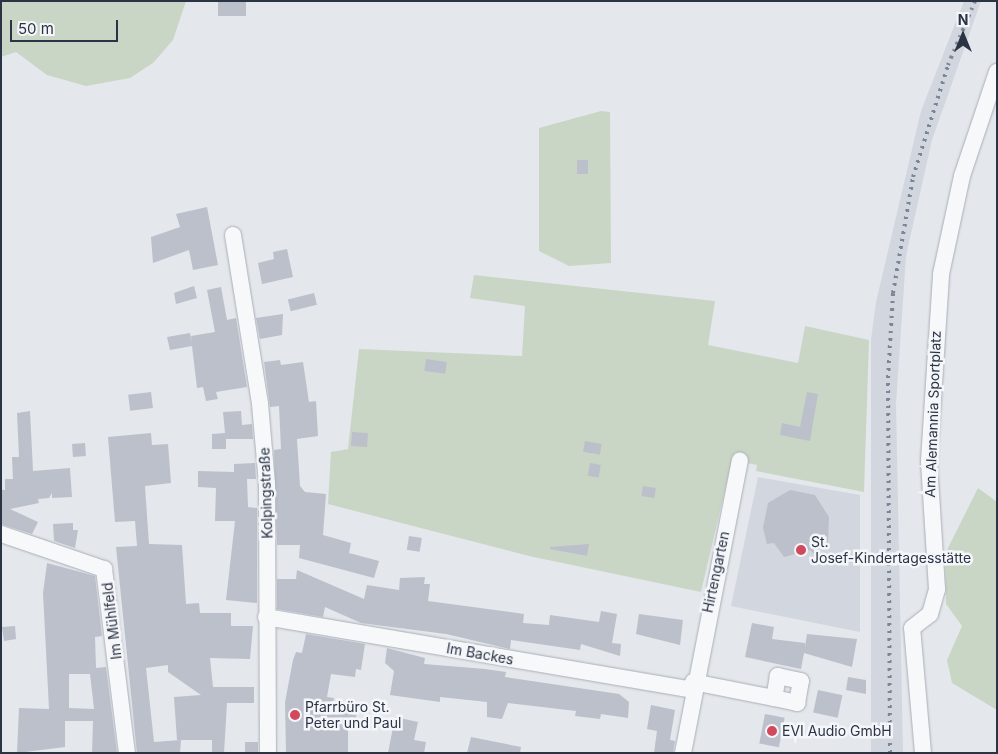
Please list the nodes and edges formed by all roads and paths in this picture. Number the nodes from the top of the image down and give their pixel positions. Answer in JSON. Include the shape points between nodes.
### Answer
{"nodes":[{"id":1,"x":997,"y":72,"type":"edge"},
{"id":2,"x":233,"y":235,"type":"dead end"},
{"id":3,"x":740,"y":461,"type":"dead end"},
{"id":4,"x":1,"y":534,"type":"edge"},
{"id":5,"x":266,"y":618,"type":"junction"},
{"id":6,"x":693,"y":686,"type":"junction"},
{"id":7,"x":774,"y":698,"type":"dead end"},
{"id":8,"x":128,"y":753,"type":"edge"},
{"id":9,"x":268,"y":753,"type":"edge"},
{"id":10,"x":683,"y":753,"type":"edge"},
{"id":11,"x":923,"y":753,"type":"edge"}],
"edges":[{"from":1,"to":11,"type":"street","name":"Am Alemannia Sportplatz","via":[[966,159],[940,274],[929,461],[937,589],[930,614],[912,628]]},
{"from":2,"to":5,"type":"street","name":"Kolpingstraße","via":[[264,444]]},
{"from":3,"to":6,"type":"street","name":"Hirtengarten"},
{"from":4,"to":8,"type":"street","name":"Im Mühlfeld","via":[[104,569]]},
{"from":5,"to":6,"type":"street","name":"Im Backes"},
{"from":5,"to":9,"type":"street","name":"Kolpingstraße"},
{"from":6,"to":7,"type":"street"},
{"from":6,"to":10,"type":"street","name":"Hirtengarten"}]}
